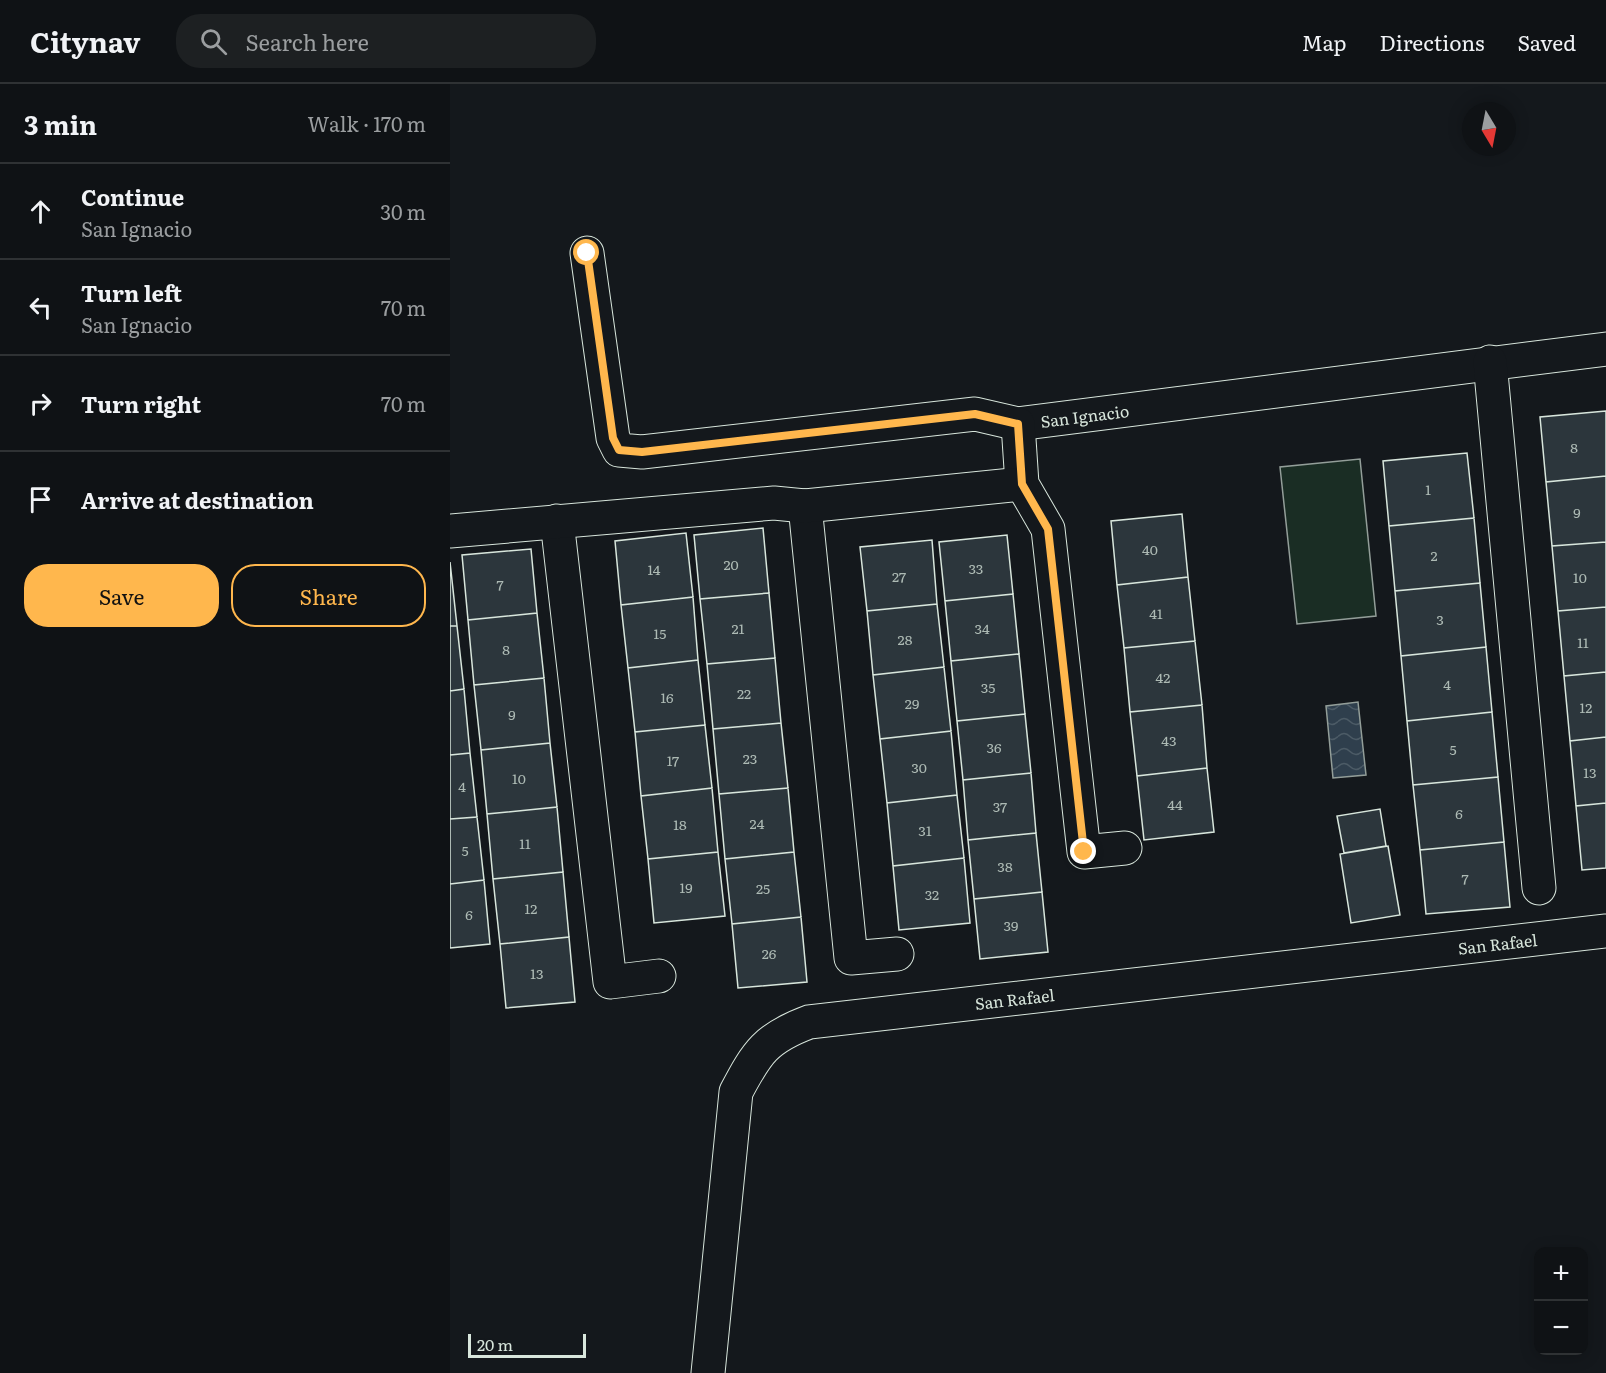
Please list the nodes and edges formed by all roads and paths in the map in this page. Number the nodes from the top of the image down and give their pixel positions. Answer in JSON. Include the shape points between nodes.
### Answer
{"nodes":[{"id":1,"x":587,"y":253,"type":"dead end"},
{"id":2,"x":1606,"y":349,"type":"edge"},
{"id":3,"x":1490,"y":362,"type":"junction"},
{"id":4,"x":1018,"y":437,"type":"junction"},
{"id":5,"x":1022,"y":484,"type":"junction"},
{"id":6,"x":805,"y":506,"type":"junction"},
{"id":7,"x":557,"y":521,"type":"junction"},
{"id":8,"x":450,"y":531,"type":"edge"},
{"id":9,"x":1125,"y":848,"type":"dead end"},
{"id":10,"x":1539,"y":888,"type":"dead end"},
{"id":11,"x":1606,"y":931,"type":"edge"},
{"id":12,"x":897,"y":954,"type":"dead end"},
{"id":13,"x":659,"y":976,"type":"dead end"},
{"id":14,"x":708,"y":1373,"type":"edge"}],
"edges":[{"from":1,"to":4,"type":"street","name":"San Ignacio","via":[[613,438],[619,450],[642,452],[975,414]]},
{"from":2,"to":3,"type":"street","name":"San Ignacio"},
{"from":3,"to":4,"type":"street","name":"San Ignacio"},
{"from":3,"to":10,"type":"street"},
{"from":4,"to":5,"type":"street"},
{"from":5,"to":6,"type":"street"},
{"from":5,"to":9,"type":"street","via":[[1048,529],[1084,852]]},
{"from":6,"to":7,"type":"street","via":[[774,503]]},
{"from":6,"to":12,"type":"street","via":[[851,958]]},
{"from":7,"to":8,"type":"street"},
{"from":7,"to":13,"type":"street","via":[[610,982]]},
{"from":11,"to":14,"type":"street","name":"San Rafael","via":[[809,1022],[781,1033],[754,1057],[736,1092]]}]}
